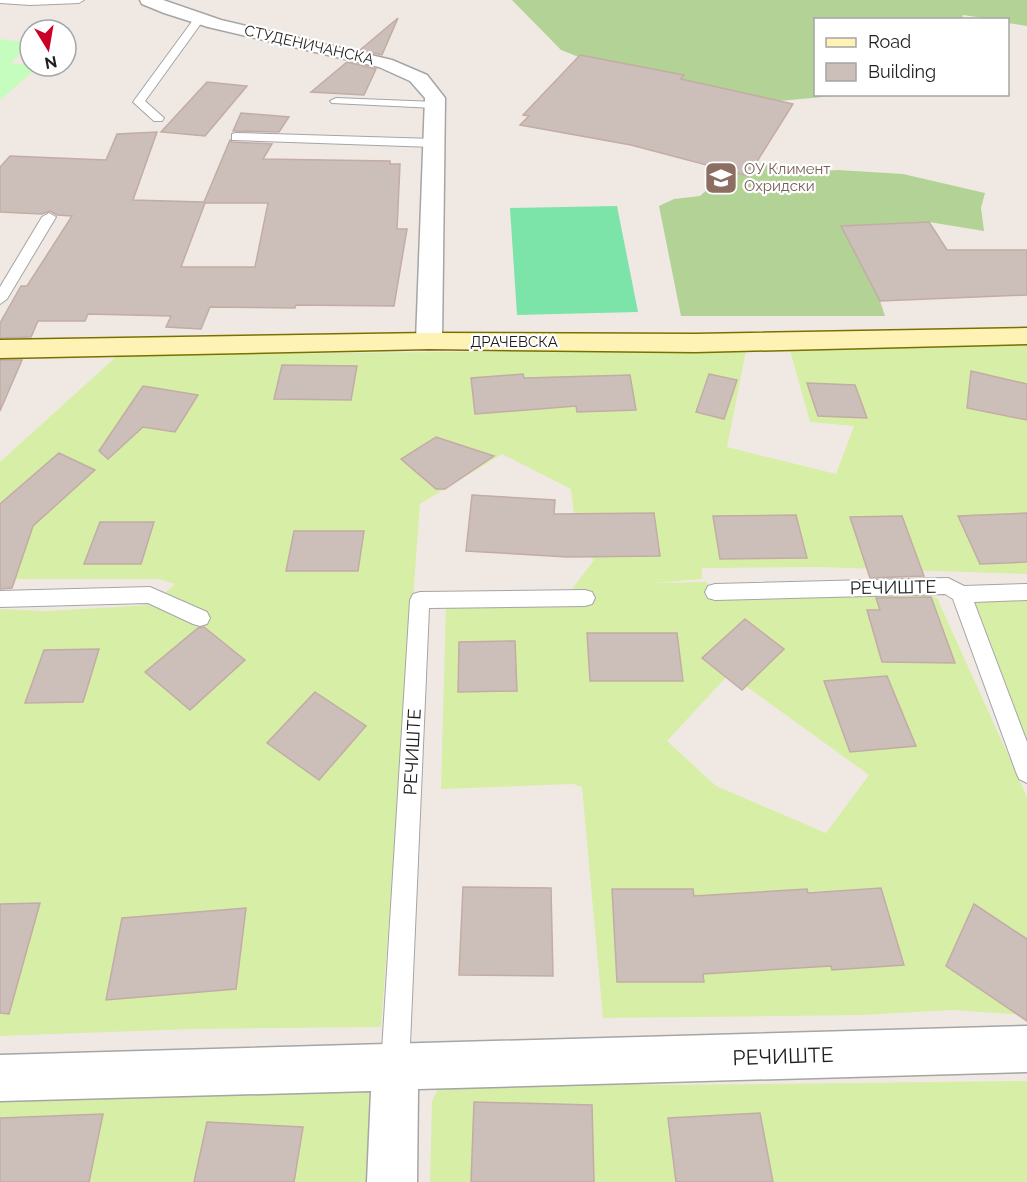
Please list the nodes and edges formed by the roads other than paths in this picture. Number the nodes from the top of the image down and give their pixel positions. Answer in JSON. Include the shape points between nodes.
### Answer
{"nodes":[{"id":1,"x":0,"y":0,"type":"edge"},
{"id":2,"x":80,"y":0,"type":"edge"},
{"id":3,"x":148,"y":0,"type":"edge"},
{"id":4,"x":176,"y":6,"type":"edge"},
{"id":5,"x":200,"y":18,"type":"junction"},
{"id":6,"x":336,"y":101,"type":"dead end"},
{"id":7,"x":435,"y":105,"type":"junction"},
{"id":8,"x":158,"y":118,"type":"dead end"},
{"id":9,"x":236,"y":137,"type":"dead end"},
{"id":10,"x":434,"y":143,"type":"junction"},
{"id":11,"x":49,"y":217,"type":"dead end"},
{"id":12,"x":0,"y":300,"type":"edge"},
{"id":13,"x":1027,"y":336,"type":"edge"},
{"id":14,"x":429,"y":341,"type":"junction"},
{"id":15,"x":0,"y":349,"type":"edge"},
{"id":16,"x":715,"y":591,"type":"dead end"},
{"id":17,"x":1027,"y":592,"type":"edge"},
{"id":18,"x":961,"y":594,"type":"junction"},
{"id":19,"x":585,"y":598,"type":"dead end"},
{"id":20,"x":0,"y":599,"type":"edge"},
{"id":21,"x":200,"y":618,"type":"dead end"},
{"id":22,"x":1027,"y":772,"type":"edge"},
{"id":23,"x":1027,"y":1049,"type":"edge"},
{"id":24,"x":395,"y":1067,"type":"junction"},
{"id":25,"x":0,"y":1078,"type":"edge"},
{"id":26,"x":392,"y":1182,"type":"edge"}],
"edges":[{"from":1,"to":2,"type":"lane"},
{"from":3,"to":4,"type":"street","name":"СТУДЕНИЧАНСКА"},
{"from":4,"to":5,"type":"street","name":"СТУДЕНИЧАНСКА"},
{"from":5,"to":7,"type":"street","name":"СТУДЕНИЧАНСКА","via":[[374,60],[417,77],[429,87]]},
{"from":5,"to":8,"type":"lane","via":[[139,102]]},
{"from":6,"to":7,"type":"lane"},
{"from":7,"to":10,"type":"street"},
{"from":9,"to":10,"type":"lane"},
{"from":10,"to":14,"type":"street"},
{"from":11,"to":12,"type":"lane"},
{"from":13,"to":14,"type":"main road","name":"ДРАЧЕВСКА","via":[[695,343]]},
{"from":14,"to":15,"type":"main road","name":"ДРАЧЕВСКА"},
{"from":16,"to":18,"type":"lane","name":"РЕЧИШТЕ","via":[[948,586]]},
{"from":17,"to":18,"type":"lane","name":"РЕЧИШТЕ"},
{"from":18,"to":22,"type":"lane","name":"РЕЧИШТЕ"},
{"from":19,"to":24,"type":"lane","name":"РЕЧИШТЕ","via":[[420,600]]},
{"from":20,"to":21,"type":"lane","via":[[150,595]]},
{"from":23,"to":24,"type":"street","name":"РЕЧИШТЕ"},
{"from":24,"to":25,"type":"street","name":"РЕЧИШТЕ"},
{"from":24,"to":26,"type":"street","name":"РЕЧИШТЕ"}]}
